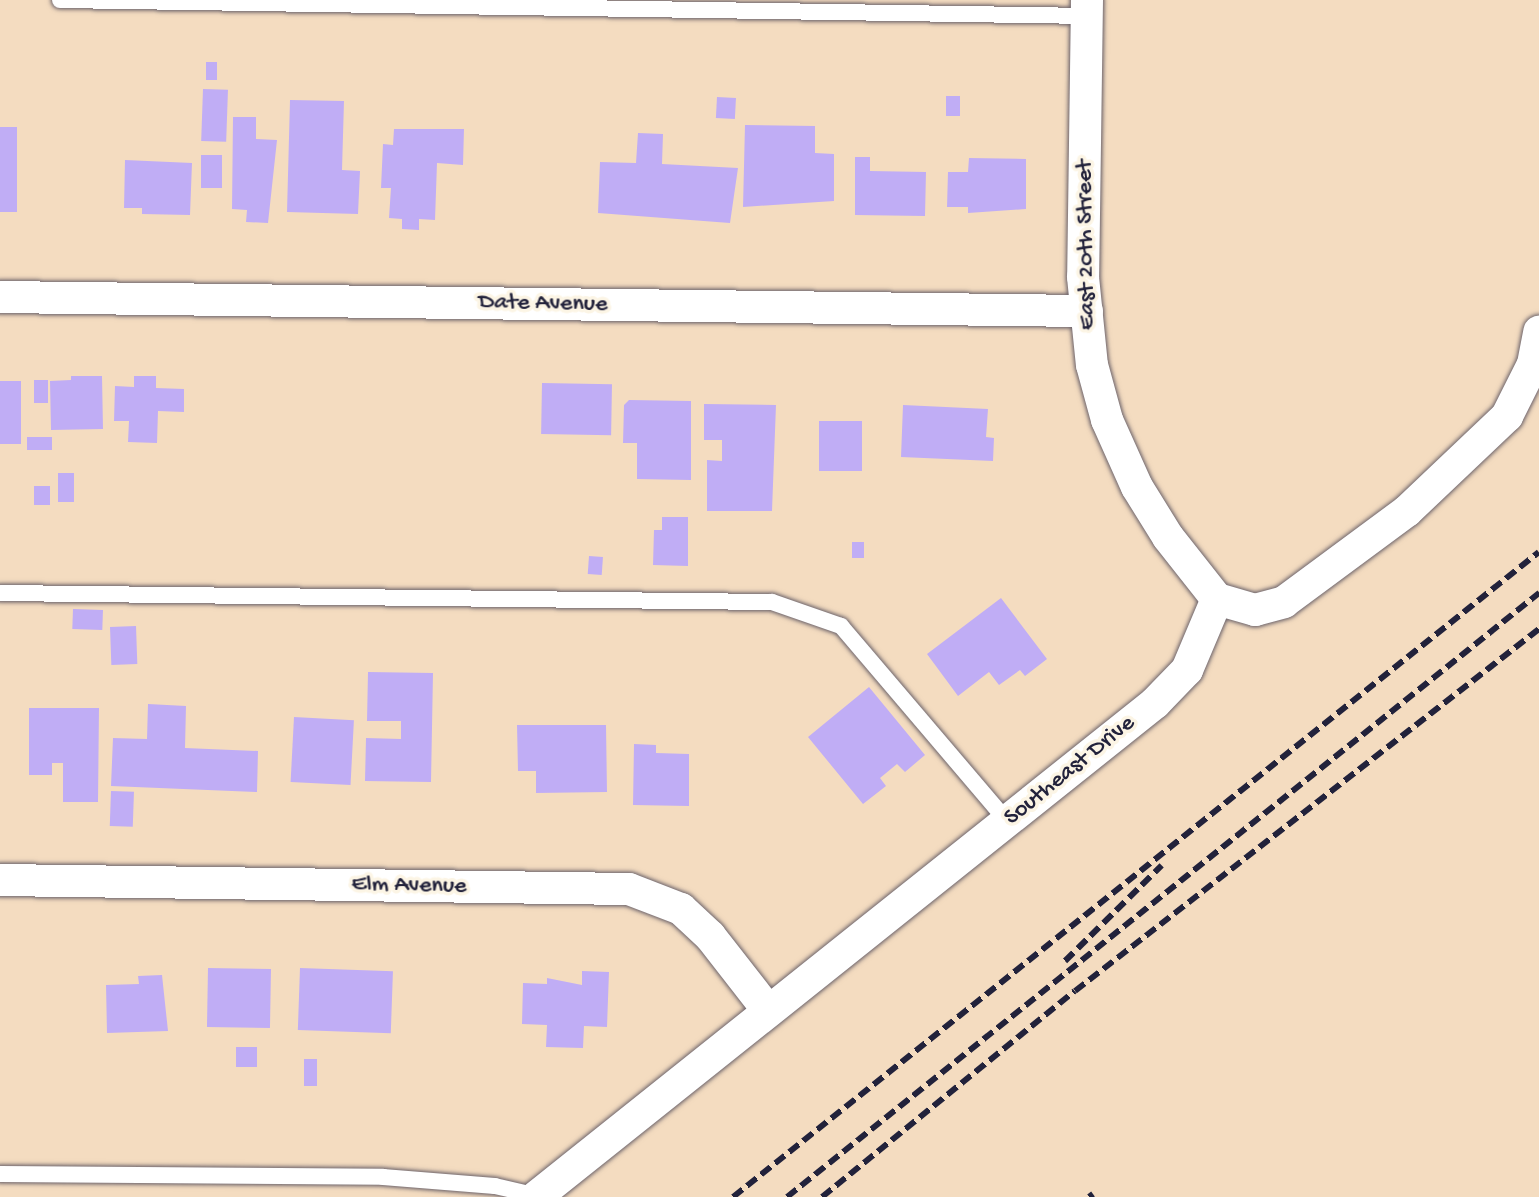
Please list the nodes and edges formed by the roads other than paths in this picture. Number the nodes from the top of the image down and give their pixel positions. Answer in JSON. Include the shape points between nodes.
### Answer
{"nodes":[{"id":1,"x":60,"y":0,"type":"edge"},
{"id":2,"x":1087,"y":8,"type":"edge"},
{"id":3,"x":0,"y":297,"type":"edge"},
{"id":4,"x":1087,"y":311,"type":"junction"},
{"id":5,"x":1539,"y":332,"type":"edge"},
{"id":6,"x":0,"y":593,"type":"edge"},
{"id":7,"x":1217,"y":599,"type":"junction"},
{"id":8,"x":1007,"y":821,"type":"junction"},
{"id":9,"x":0,"y":880,"type":"edge"},
{"id":10,"x":767,"y":1009,"type":"junction"},
{"id":11,"x":0,"y":1174,"type":"edge"},
{"id":12,"x":537,"y":1196,"type":"edge"}],
"edges":[{"from":1,"to":2,"type":"lane"},
{"from":2,"to":4,"type":"street","name":"East 20th Street"},
{"from":3,"to":4,"type":"street","name":"Date Avenue"},
{"from":4,"to":7,"type":"street","name":"East 20th Street","via":[[1092,365],[1107,420],[1137,487]]},
{"from":5,"to":7,"type":"street","via":[[1533,364],[1507,416],[1407,511],[1284,602],[1255,610]]},
{"from":6,"to":8,"type":"lane","via":[[772,602],[841,626]]},
{"from":7,"to":8,"type":"street","name":"Southeast Drive","via":[[1187,670],[1155,703]]},
{"from":8,"to":10,"type":"street","name":"Southeast Drive"},
{"from":9,"to":10,"type":"street","name":"Elm Avenue","via":[[629,889],[681,909],[710,936]]},
{"from":10,"to":12,"type":"street","name":"Southeast Drive"},
{"from":11,"to":12,"type":"lane","via":[[383,1177],[495,1186]]}]}
